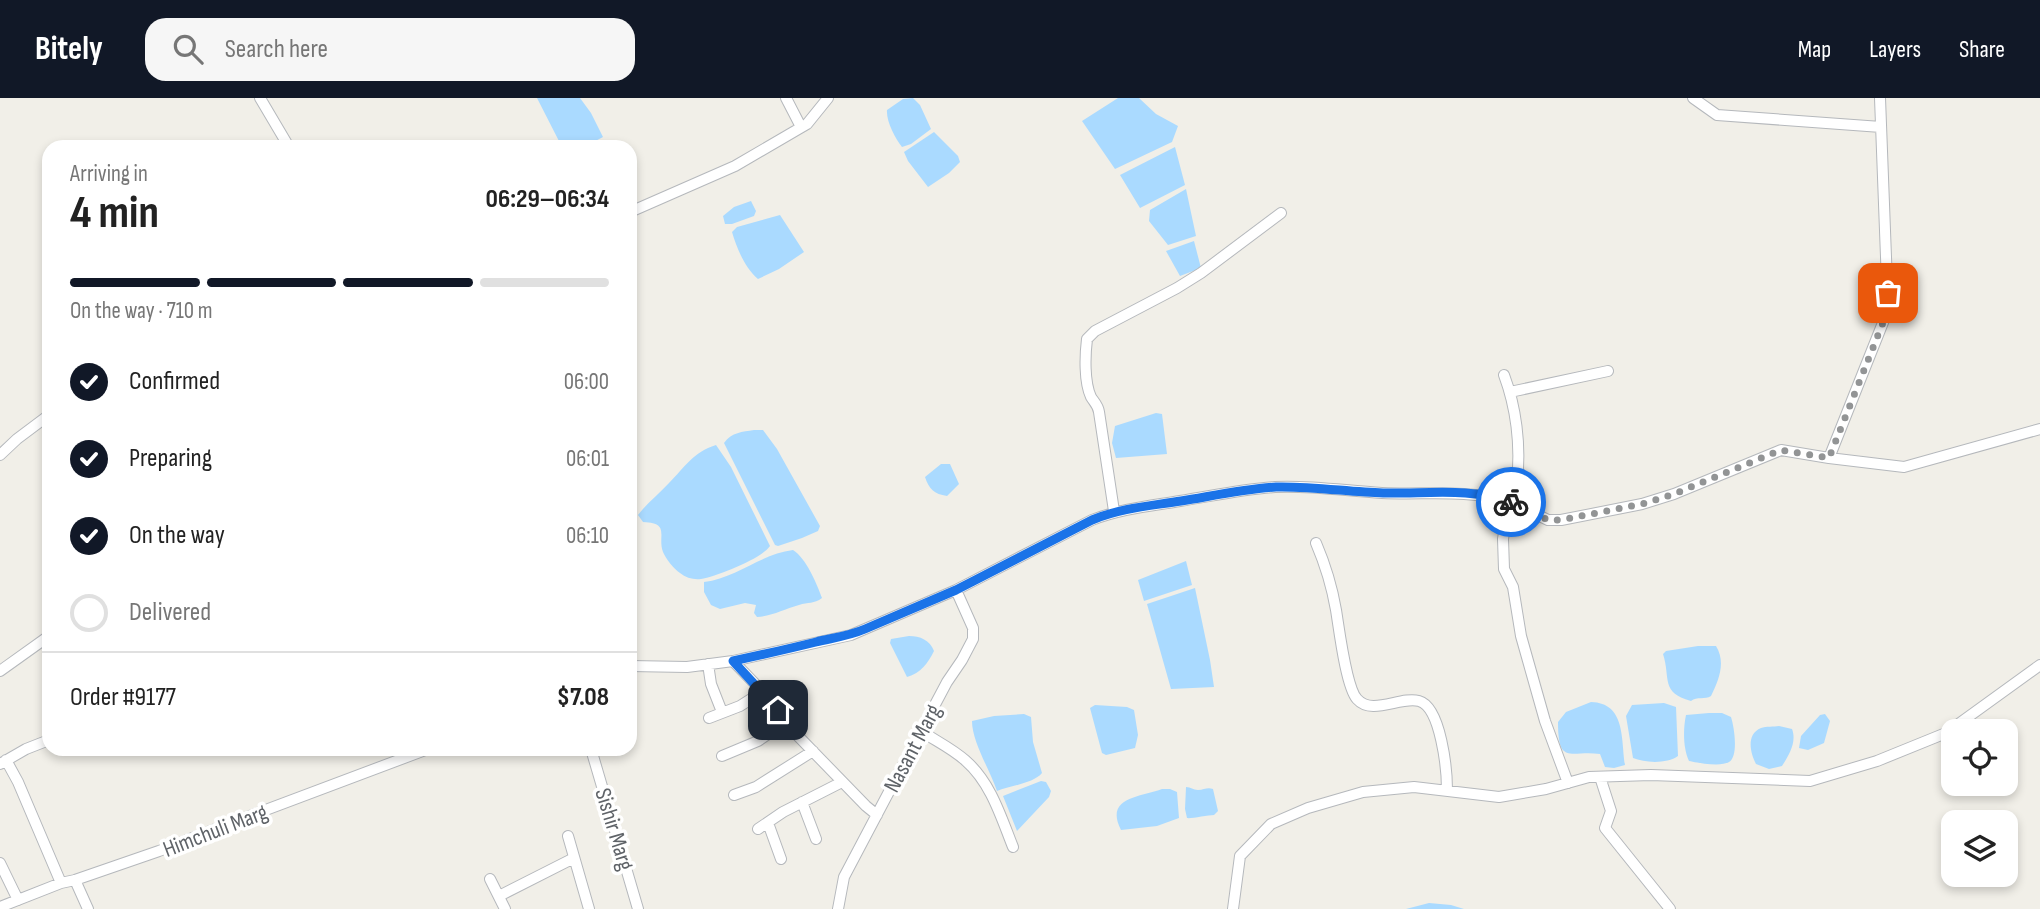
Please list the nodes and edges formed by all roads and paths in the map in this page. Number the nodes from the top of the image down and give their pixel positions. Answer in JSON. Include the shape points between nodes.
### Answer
{"nodes":[{"id":1,"x":260,"y":98,"type":"edge"},
{"id":2,"x":786,"y":98,"type":"edge"},
{"id":3,"x":828,"y":98,"type":"edge"},
{"id":4,"x":1693,"y":98,"type":"edge"},
{"id":5,"x":1880,"y":98,"type":"edge"},
{"id":6,"x":801,"y":127,"type":"junction"},
{"id":7,"x":1881,"y":127,"type":"junction"},
{"id":8,"x":285,"y":140,"type":"edge"},
{"id":9,"x":637,"y":209,"type":"edge"},
{"id":10,"x":1281,"y":213,"type":"dead end"},
{"id":11,"x":1608,"y":371,"type":"dead end"},
{"id":12,"x":1504,"y":374,"type":"dead end"},
{"id":13,"x":1510,"y":392,"type":"junction"},
{"id":14,"x":42,"y":420,"type":"edge"},
{"id":15,"x":2040,"y":429,"type":"edge"},
{"id":16,"x":0,"y":455,"type":"edge"},
{"id":17,"x":1829,"y":458,"type":"junction"},
{"id":18,"x":1509,"y":501,"type":"junction"},
{"id":19,"x":1114,"y":511,"type":"junction"},
{"id":20,"x":1316,"y":542,"type":"dead end"},
{"id":21,"x":956,"y":590,"type":"junction"},
{"id":22,"x":42,"y":641,"type":"edge"},
{"id":23,"x":733,"y":661,"type":"junction"},
{"id":24,"x":708,"y":664,"type":"junction"},
{"id":25,"x":2040,"y":665,"type":"edge"},
{"id":26,"x":637,"y":666,"type":"edge"},
{"id":27,"x":0,"y":671,"type":"edge"},
{"id":28,"x":762,"y":692,"type":"junction"},
{"id":29,"x":722,"y":712,"type":"junction"},
{"id":30,"x":709,"y":718,"type":"dead end"},
{"id":31,"x":787,"y":721,"type":"junction"},
{"id":32,"x":921,"y":731,"type":"junction"},
{"id":33,"x":42,"y":743,"type":"edge"},
{"id":34,"x":813,"y":751,"type":"junction"},
{"id":35,"x":410,"y":756,"type":"edge"},
{"id":36,"x":594,"y":756,"type":"edge"},
{"id":37,"x":722,"y":756,"type":"dead end"},
{"id":38,"x":3,"y":762,"type":"edge"},
{"id":39,"x":1600,"y":777,"type":"junction"},
{"id":40,"x":842,"y":782,"type":"junction"},
{"id":41,"x":1568,"y":783,"type":"junction"},
{"id":42,"x":1447,"y":790,"type":"junction"},
{"id":43,"x":734,"y":795,"type":"dead end"},
{"id":44,"x":802,"y":802,"type":"junction"},
{"id":45,"x":877,"y":815,"type":"junction"},
{"id":46,"x":768,"y":823,"type":"junction"},
{"id":47,"x":758,"y":830,"type":"dead end"},
{"id":48,"x":568,"y":836,"type":"dead end"},
{"id":49,"x":816,"y":839,"type":"dead end"},
{"id":50,"x":1013,"y":847,"type":"dead end"},
{"id":51,"x":574,"y":858,"type":"junction"},
{"id":52,"x":781,"y":859,"type":"dead end"},
{"id":53,"x":0,"y":863,"type":"edge"},
{"id":54,"x":490,"y":879,"type":"dead end"},
{"id":55,"x":75,"y":880,"type":"junction"},
{"id":56,"x":61,"y":883,"type":"junction"},
{"id":57,"x":499,"y":896,"type":"junction"},
{"id":58,"x":18,"y":900,"type":"junction"},
{"id":59,"x":588,"y":906,"type":"edge"},
{"id":60,"x":0,"y":907,"type":"edge"},
{"id":61,"x":88,"y":909,"type":"edge"},
{"id":62,"x":505,"y":909,"type":"edge"},
{"id":63,"x":576,"y":909,"type":"edge"},
{"id":64,"x":638,"y":909,"type":"edge"},
{"id":65,"x":838,"y":909,"type":"edge"},
{"id":66,"x":1233,"y":909,"type":"edge"},
{"id":67,"x":1670,"y":909,"type":"edge"}],
"edges":[{"from":1,"to":8,"type":"street"},
{"from":2,"to":6,"type":"street"},
{"from":3,"to":6,"type":"street"},
{"from":4,"to":7,"type":"street","via":[[1717,115]]},
{"from":5,"to":7,"type":"street"},
{"from":6,"to":9,"type":"street","via":[[735,166]]},
{"from":7,"to":17,"type":"street","via":[[1888,310]]},
{"from":10,"to":19,"type":"street","via":[[1201,273],[1087,339],[1087,379],[1099,412]]},
{"from":11,"to":13,"type":"street"},
{"from":12,"to":13,"type":"street"},
{"from":13,"to":18,"type":"street","via":[[1517,435],[1517,482]]},
{"from":14,"to":16,"type":"street"},
{"from":15,"to":17,"type":"street","via":[[1904,467]]},
{"from":17,"to":18,"type":"street","via":[[1781,450],[1674,494],[1561,520],[1548,520]]},
{"from":18,"to":19,"type":"street","via":[[1451,492],[1278,487]]},
{"from":18,"to":41,"type":"street","via":[[1504,569],[1513,587],[1521,636],[1545,721]]},
{"from":19,"to":21,"type":"street"},
{"from":20,"to":42,"type":"street","via":[[1351,688],[1368,706],[1395,701],[1426,705],[1434,716]]},
{"from":21,"to":23,"type":"street","via":[[851,635]]},
{"from":21,"to":32,"type":"street","name":"Nasant Marg","via":[[973,628],[973,639]]},
{"from":22,"to":27,"type":"street"},
{"from":23,"to":24,"type":"street"},
{"from":23,"to":28,"type":"street"},
{"from":24,"to":26,"type":"street"},
{"from":24,"to":29,"type":"street"},
{"from":25,"to":39,"type":"street","via":[[1946,733],[1810,781]]},
{"from":28,"to":29,"type":"street"},
{"from":28,"to":31,"type":"street"},
{"from":29,"to":30,"type":"street"},
{"from":31,"to":34,"type":"street"},
{"from":31,"to":37,"type":"street","via":[[758,741]]},
{"from":32,"to":45,"type":"street","name":"Nasant Marg"},
{"from":32,"to":50,"type":"street","via":[[965,761],[981,778]]},
{"from":33,"to":38,"type":"street"},
{"from":34,"to":40,"type":"street"},
{"from":34,"to":43,"type":"street","via":[[756,787]]},
{"from":35,"to":55,"type":"street","name":"Himchuli Marg"},
{"from":36,"to":64,"type":"street","name":"Sishir Marg"},
{"from":38,"to":56,"type":"street","via":[[18,782]]},
{"from":39,"to":41,"type":"street"},
{"from":39,"to":67,"type":"street","via":[[1611,811],[1605,828]]},
{"from":40,"to":44,"type":"street"},
{"from":40,"to":45,"type":"street"},
{"from":41,"to":42,"type":"street","via":[[1499,797]]},
{"from":42,"to":66,"type":"street","via":[[1414,787],[1363,792],[1271,824],[1240,856]]},
{"from":44,"to":46,"type":"street"},
{"from":44,"to":49,"type":"street"},
{"from":45,"to":65,"type":"street","name":"Nasant Marg","via":[[844,877]]},
{"from":46,"to":47,"type":"street"},
{"from":46,"to":52,"type":"street"},
{"from":48,"to":51,"type":"street"},
{"from":51,"to":57,"type":"street"},
{"from":51,"to":59,"type":"street"},
{"from":53,"to":58,"type":"street"},
{"from":54,"to":57,"type":"street"},
{"from":55,"to":56,"type":"street","name":"Himchuli Marg"},
{"from":55,"to":61,"type":"street"},
{"from":56,"to":58,"type":"street","name":"Himchuli Marg"},
{"from":57,"to":62,"type":"street"},
{"from":58,"to":60,"type":"street","name":"Himchuli Marg"},
{"from":59,"to":63,"type":"street"}]}
